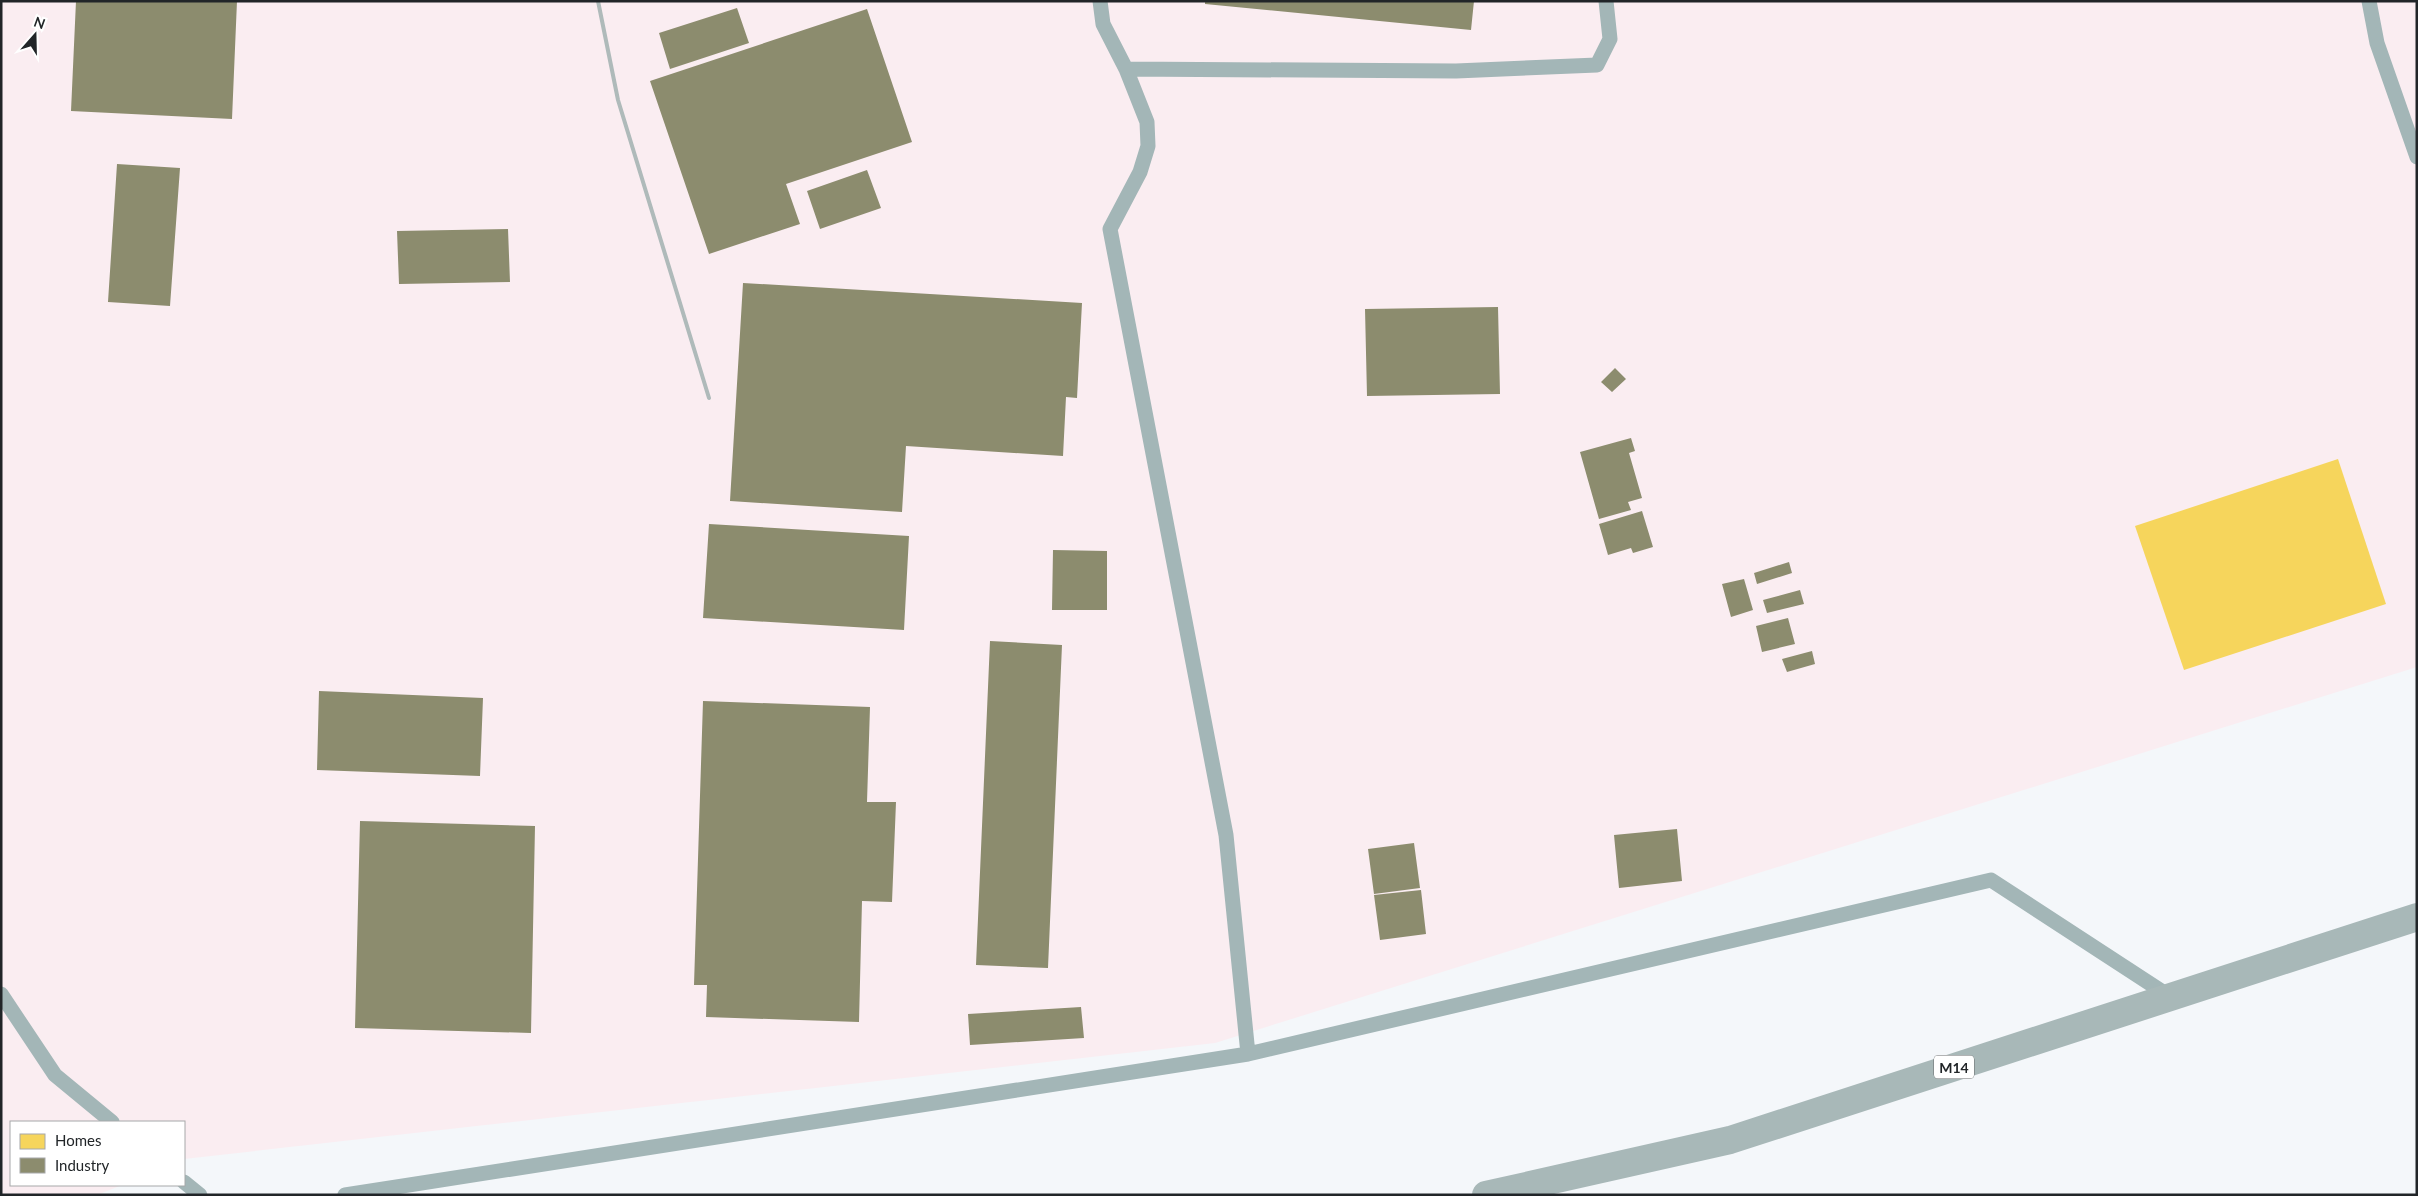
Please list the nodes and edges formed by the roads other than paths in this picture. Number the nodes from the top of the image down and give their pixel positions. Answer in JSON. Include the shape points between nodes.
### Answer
{"nodes":[{"id":1,"x":1100,"y":1,"type":"edge"},
{"id":2,"x":1606,"y":1,"type":"edge"},
{"id":3,"x":2369,"y":1,"type":"edge"},
{"id":4,"x":1126,"y":69,"type":"junction"},
{"id":5,"x":2417,"y":157,"type":"edge"},
{"id":6,"x":2417,"y":917,"type":"edge"},
{"id":7,"x":1,"y":994,"type":"edge"},
{"id":8,"x":2170,"y":996,"type":"junction"},
{"id":9,"x":1248,"y":1054,"type":"junction"},
{"id":10,"x":111,"y":1121,"type":"edge"},
{"id":11,"x":185,"y":1183,"type":"edge"},
{"id":12,"x":200,"y":1195,"type":"edge"},
{"id":13,"x":345,"y":1195,"type":"edge"},
{"id":14,"x":1486,"y":1195,"type":"edge"}],
"edges":[{"from":1,"to":4,"type":"lane","via":[[1103,24]]},
{"from":2,"to":4,"type":"lane","via":[[1610,39],[1597,65],[1456,71]]},
{"from":3,"to":5,"type":"lane","via":[[2377,43]]},
{"from":4,"to":9,"type":"lane","via":[[1147,122],[1148,146],[1140,172],[1110,229],[1226,835]]},
{"from":6,"to":8,"type":"highway","number":"M14"},
{"from":7,"to":10,"type":"lane","via":[[55,1075]]},
{"from":8,"to":9,"type":"lane","via":[[1991,880]]},
{"from":8,"to":14,"type":"highway","number":"M14","via":[[1730,1140]]},
{"from":9,"to":13,"type":"lane"},
{"from":11,"to":12,"type":"lane"}]}
